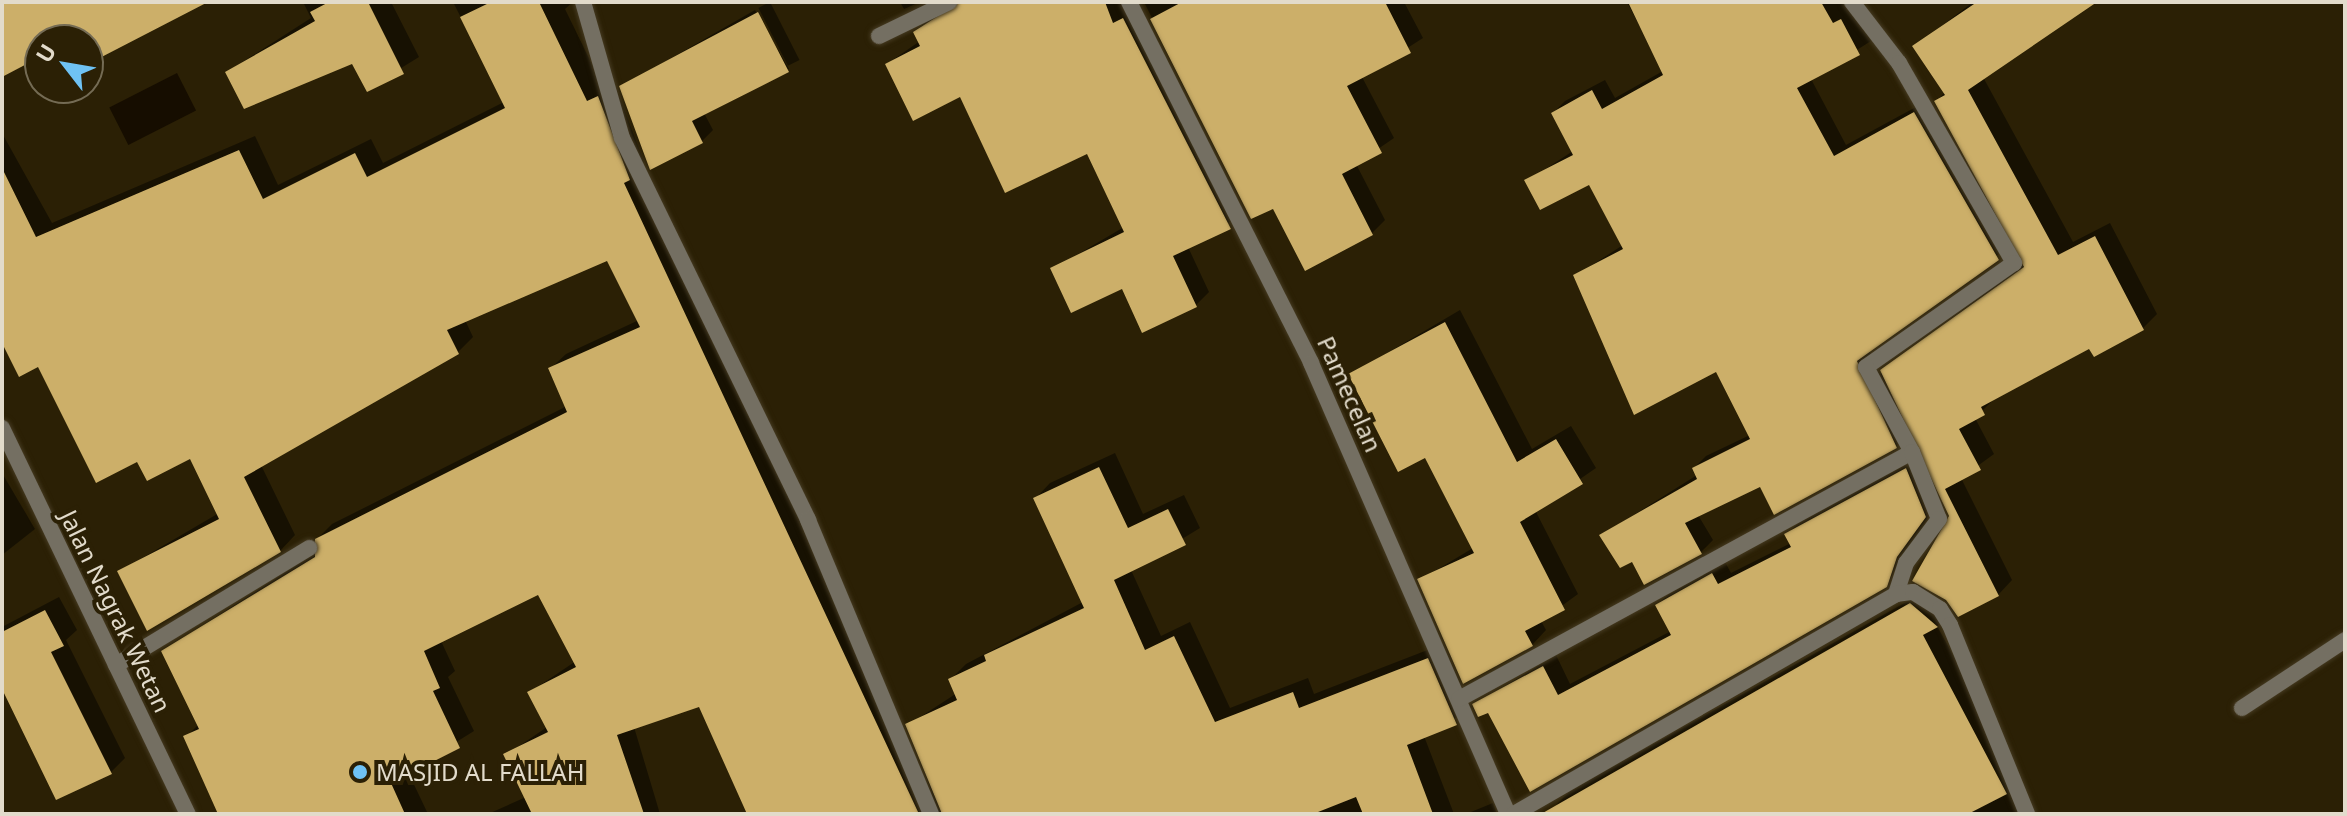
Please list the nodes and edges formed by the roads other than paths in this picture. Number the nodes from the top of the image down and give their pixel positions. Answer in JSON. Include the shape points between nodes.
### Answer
{"nodes":[{"id":1,"x":583,"y":2,"type":"edge"},
{"id":2,"x":949,"y":2,"type":"edge"},
{"id":3,"x":1129,"y":2,"type":"edge"},
{"id":4,"x":1852,"y":2,"type":"edge"},
{"id":5,"x":879,"y":36,"type":"dead end"},
{"id":6,"x":2,"y":428,"type":"edge"},
{"id":7,"x":1912,"y":452,"type":"junction"},
{"id":8,"x":309,"y":548,"type":"dead end"},
{"id":9,"x":1896,"y":594,"type":"junction"},
{"id":10,"x":2345,"y":640,"type":"edge"},
{"id":11,"x":116,"y":665,"type":"junction"},
{"id":12,"x":1459,"y":699,"type":"junction"},
{"id":13,"x":2242,"y":708,"type":"dead end"},
{"id":14,"x":188,"y":814,"type":"edge"},
{"id":15,"x":931,"y":814,"type":"edge"},
{"id":16,"x":1508,"y":814,"type":"edge"},
{"id":17,"x":1514,"y":814,"type":"edge"},
{"id":18,"x":2027,"y":814,"type":"edge"}],
"edges":[{"from":1,"to":15,"type":"street","via":[[622,138],[808,520]]},
{"from":2,"to":5,"type":"street"},
{"from":3,"to":12,"type":"street","name":"Pamecelan","via":[[1311,363]]},
{"from":4,"to":7,"type":"street","via":[[1899,63],[2014,263],[1866,367]]},
{"from":6,"to":11,"type":"street","name":"Jalan Nagrak Wetan"},
{"from":7,"to":9,"type":"street","via":[[1939,519],[1906,563]]},
{"from":7,"to":12,"type":"street"},
{"from":8,"to":11,"type":"street"},
{"from":9,"to":17,"type":"street"},
{"from":9,"to":18,"type":"street","via":[[1926,598],[1950,625]]},
{"from":10,"to":13,"type":"street"},
{"from":11,"to":14,"type":"street","name":"Jalan Nagrak Wetan"},
{"from":12,"to":16,"type":"street","name":"Pamecelan"}]}
